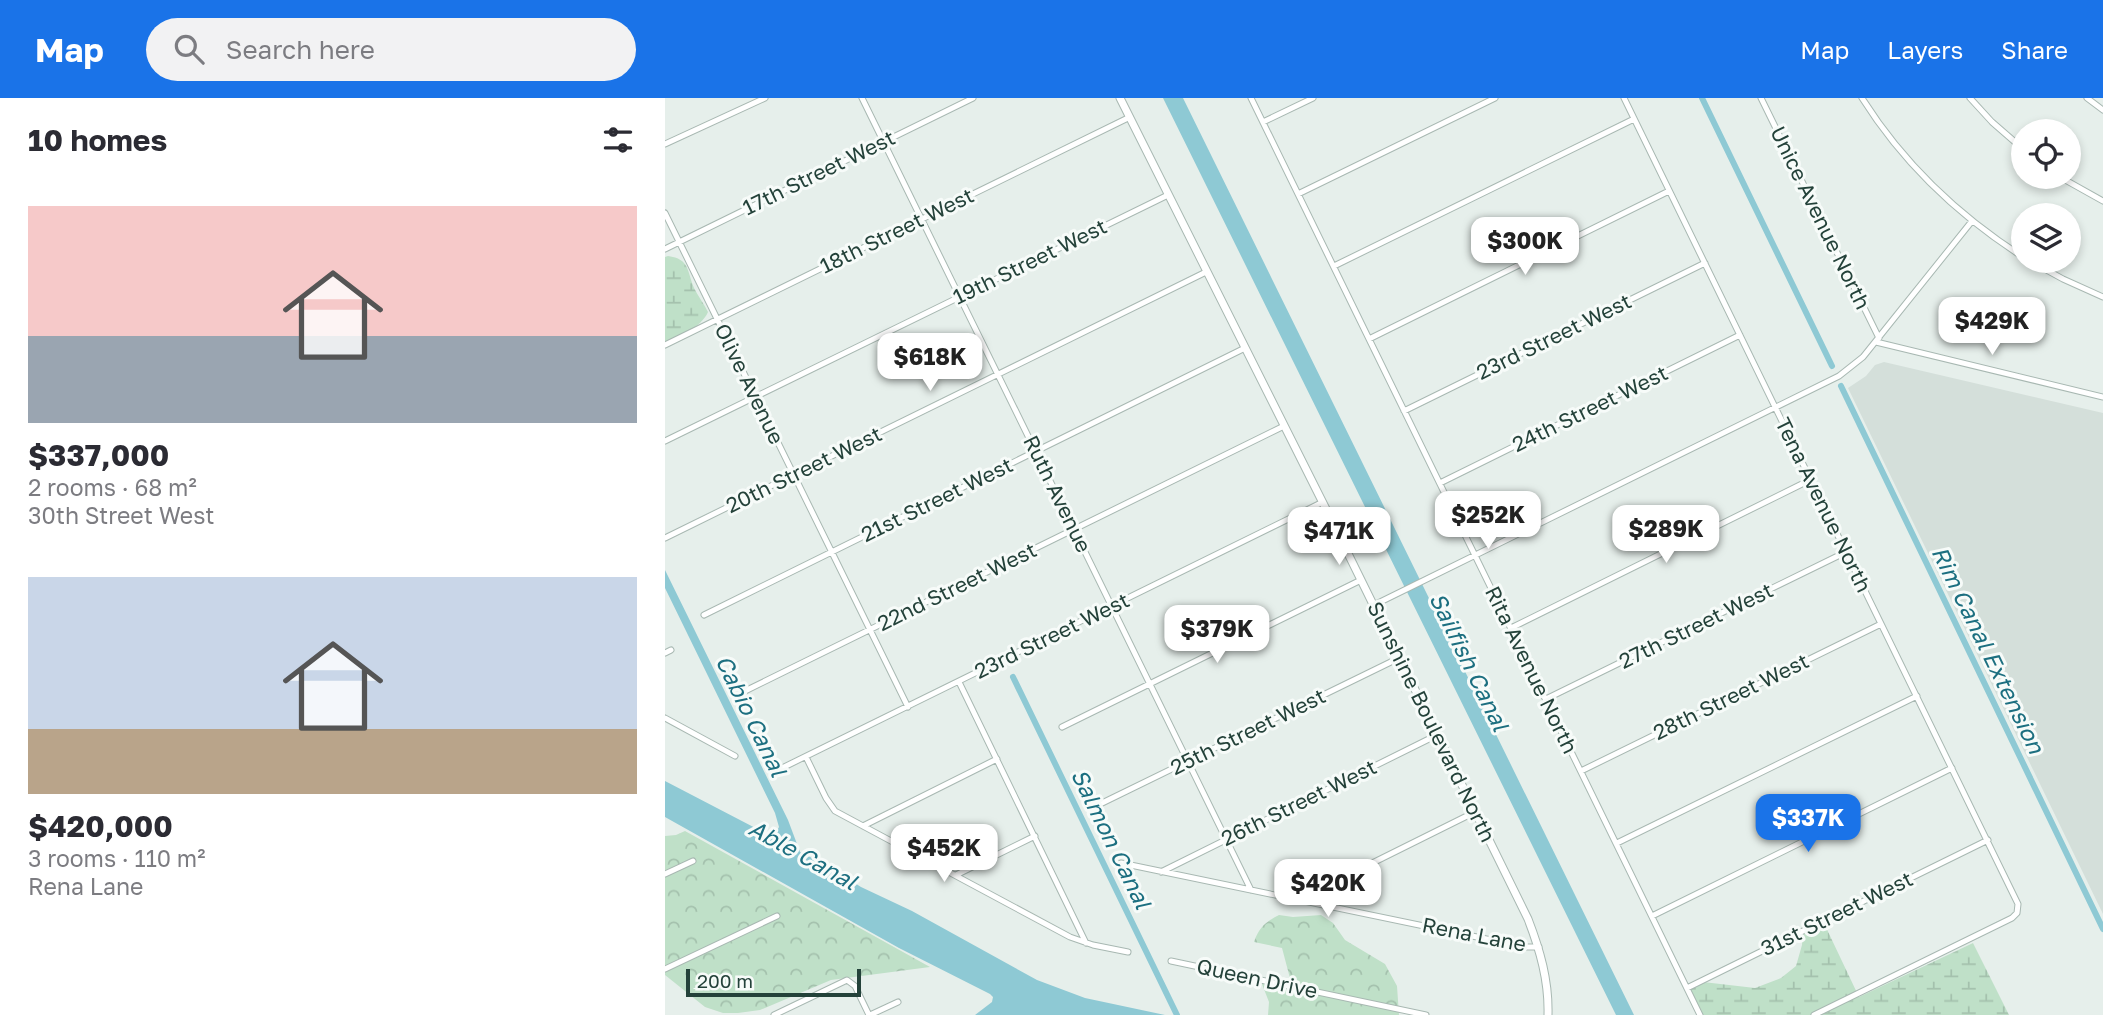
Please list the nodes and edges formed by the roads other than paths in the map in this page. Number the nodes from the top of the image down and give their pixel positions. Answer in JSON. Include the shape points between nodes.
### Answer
{"nodes":[{"id":1,"x":765,"y":98,"type":"edge"},
{"id":2,"x":862,"y":98,"type":"edge"},
{"id":3,"x":973,"y":98,"type":"edge"},
{"id":4,"x":1120,"y":98,"type":"edge"},
{"id":5,"x":1251,"y":98,"type":"edge"},
{"id":6,"x":1313,"y":98,"type":"edge"},
{"id":7,"x":1495,"y":98,"type":"edge"},
{"id":8,"x":1624,"y":98,"type":"edge"},
{"id":9,"x":1761,"y":98,"type":"edge"},
{"id":10,"x":1862,"y":98,"type":"edge"},
{"id":11,"x":1970,"y":98,"type":"edge"},
{"id":12,"x":2087,"y":98,"type":"edge"},
{"id":13,"x":2103,"y":110,"type":"edge"},
{"id":14,"x":1130,"y":117,"type":"junction"},
{"id":15,"x":1634,"y":119,"type":"junction"},
{"id":16,"x":1263,"y":122,"type":"junction"},
{"id":17,"x":2011,"y":139,"type":"edge"},
{"id":18,"x":884,"y":142,"type":"junction"},
{"id":19,"x":665,"y":144,"type":"edge"},
{"id":20,"x":2081,"y":189,"type":"edge"},
{"id":21,"x":1669,"y":191,"type":"junction"},
{"id":22,"x":1298,"y":194,"type":"junction"},
{"id":23,"x":1168,"y":195,"type":"junction"},
{"id":24,"x":2103,"y":201,"type":"edge"},
{"id":25,"x":665,"y":213,"type":"edge"},
{"id":26,"x":922,"y":219,"type":"junction"},
{"id":27,"x":1972,"y":221,"type":"junction"},
{"id":28,"x":680,"y":242,"type":"junction"},
{"id":29,"x":665,"y":249,"type":"edge"},
{"id":30,"x":2011,"y":249,"type":"edge"},
{"id":31,"x":1705,"y":263,"type":"junction"},
{"id":32,"x":1334,"y":266,"type":"junction"},
{"id":33,"x":1206,"y":272,"type":"junction"},
{"id":34,"x":2052,"y":273,"type":"edge"},
{"id":35,"x":960,"y":297,"type":"junction"},
{"id":36,"x":2103,"y":297,"type":"edge"},
{"id":37,"x":718,"y":319,"type":"junction"},
{"id":38,"x":1740,"y":335,"type":"junction"},
{"id":39,"x":1369,"y":339,"type":"junction"},
{"id":40,"x":1877,"y":340,"type":"junction"},
{"id":41,"x":665,"y":345,"type":"edge"},
{"id":42,"x":1245,"y":348,"type":"junction"},
{"id":43,"x":998,"y":374,"type":"junction"},
{"id":44,"x":755,"y":397,"type":"junction"},
{"id":45,"x":2103,"y":397,"type":"edge"},
{"id":46,"x":1776,"y":407,"type":"junction"},
{"id":47,"x":1404,"y":411,"type":"junction"},
{"id":48,"x":1284,"y":426,"type":"junction"},
{"id":49,"x":665,"y":442,"type":"edge"},
{"id":50,"x":1036,"y":452,"type":"junction"},
{"id":51,"x":794,"y":474,"type":"junction"},
{"id":52,"x":1811,"y":480,"type":"junction"},
{"id":53,"x":1440,"y":483,"type":"junction"},
{"id":54,"x":1323,"y":502,"type":"junction"},
{"id":55,"x":1074,"y":529,"type":"junction"},
{"id":56,"x":665,"y":538,"type":"edge"},
{"id":57,"x":832,"y":552,"type":"junction"},
{"id":58,"x":1846,"y":552,"type":"junction"},
{"id":59,"x":1475,"y":555,"type":"junction"},
{"id":60,"x":1361,"y":580,"type":"junction"},
{"id":61,"x":1374,"y":605,"type":"junction"},
{"id":62,"x":1112,"y":607,"type":"junction"},
{"id":63,"x":704,"y":615,"type":"dead end"},
{"id":64,"x":1881,"y":624,"type":"junction"},
{"id":65,"x":1511,"y":628,"type":"junction"},
{"id":66,"x":870,"y":629,"type":"junction"},
{"id":67,"x":1399,"y":658,"type":"junction"},
{"id":68,"x":959,"y":682,"type":"junction"},
{"id":69,"x":1150,"y":684,"type":"junction"},
{"id":70,"x":743,"y":692,"type":"dead end"},
{"id":71,"x":1917,"y":696,"type":"junction"},
{"id":72,"x":1546,"y":699,"type":"junction"},
{"id":73,"x":908,"y":707,"type":"junction"},
{"id":74,"x":665,"y":718,"type":"edge"},
{"id":75,"x":1062,"y":727,"type":"dead end"},
{"id":76,"x":1437,"y":735,"type":"junction"},
{"id":77,"x":735,"y":756,"type":"dead end"},
{"id":78,"x":806,"y":757,"type":"junction"},
{"id":79,"x":997,"y":759,"type":"junction"},
{"id":80,"x":1188,"y":761,"type":"junction"},
{"id":81,"x":1952,"y":768,"type":"junction"},
{"id":82,"x":780,"y":769,"type":"dead end"},
{"id":83,"x":1581,"y":771,"type":"junction"},
{"id":84,"x":1096,"y":806,"type":"dead end"},
{"id":85,"x":1475,"y":812,"type":"junction"},
{"id":86,"x":863,"y":826,"type":"junction"},
{"id":87,"x":1035,"y":836,"type":"junction"},
{"id":88,"x":1226,"y":839,"type":"junction"},
{"id":89,"x":1988,"y":840,"type":"junction"},
{"id":90,"x":1617,"y":844,"type":"junction"},
{"id":91,"x":693,"y":860,"type":"dead end"},
{"id":92,"x":1121,"y":863,"type":"dead end"},
{"id":93,"x":1161,"y":872,"type":"junction"},
{"id":94,"x":665,"y":874,"type":"edge"},
{"id":95,"x":956,"y":876,"type":"junction"},
{"id":96,"x":1251,"y":890,"type":"junction"},
{"id":97,"x":1305,"y":901,"type":"junction"},
{"id":98,"x":777,"y":916,"type":"dead end"},
{"id":99,"x":1652,"y":916,"type":"junction"},
{"id":100,"x":1086,"y":943,"type":"junction"},
{"id":101,"x":1539,"y":947,"type":"junction"},
{"id":102,"x":1128,"y":952,"type":"dead end"},
{"id":103,"x":1171,"y":961,"type":"dead end"},
{"id":104,"x":665,"y":969,"type":"edge"},
{"id":105,"x":1687,"y":988,"type":"junction"},
{"id":106,"x":898,"y":1002,"type":"dead end"},
{"id":107,"x":774,"y":1015,"type":"edge"},
{"id":108,"x":869,"y":1015,"type":"edge"},
{"id":109,"x":1426,"y":1015,"type":"edge"},
{"id":110,"x":1548,"y":1015,"type":"edge"},
{"id":111,"x":1700,"y":1015,"type":"edge"},
{"id":112,"x":1814,"y":1015,"type":"edge"}],
"edges":[{"from":1,"to":19,"type":"street"},
{"from":2,"to":18,"type":"street","name":"Ruth Avenue"},
{"from":3,"to":18,"type":"street","name":"17th Street West"},
{"from":4,"to":14,"type":"street","name":"Sunshine Boulevard North"},
{"from":5,"to":16,"type":"street","name":"Rita Avenue North"},
{"from":6,"to":16,"type":"street"},
{"from":7,"to":22,"type":"street"},
{"from":8,"to":15,"type":"street","name":"Tena Avenue North"},
{"from":9,"to":40,"type":"street","name":"Unice Avenue North"},
{"from":10,"to":27,"type":"street","via":[[1914,166]]},
{"from":11,"to":17,"type":"street"},
{"from":12,"to":13,"type":"street"},
{"from":14,"to":23,"type":"street","name":"Sunshine Boulevard North"},
{"from":14,"to":26,"type":"street","name":"18th Street West"},
{"from":15,"to":21,"type":"street","name":"Tena Avenue North"},
{"from":15,"to":32,"type":"street"},
{"from":16,"to":22,"type":"street","name":"Rita Avenue North"},
{"from":18,"to":26,"type":"street","name":"Ruth Avenue"},
{"from":18,"to":28,"type":"street","name":"17th Street West"},
{"from":20,"to":24,"type":"street"},
{"from":21,"to":31,"type":"street","name":"Tena Avenue North"},
{"from":21,"to":39,"type":"street"},
{"from":22,"to":32,"type":"street","name":"Rita Avenue North"},
{"from":23,"to":33,"type":"street","name":"Sunshine Boulevard North"},
{"from":23,"to":35,"type":"street","name":"19th Street West"},
{"from":25,"to":28,"type":"street","name":"Olive Avenue"},
{"from":26,"to":35,"type":"street","name":"Ruth Avenue"},
{"from":26,"to":37,"type":"street","name":"18th Street West"},
{"from":27,"to":30,"type":"street"},
{"from":27,"to":40,"type":"street"},
{"from":28,"to":29,"type":"street","name":"17th Street West"},
{"from":28,"to":37,"type":"street","name":"Olive Avenue"},
{"from":31,"to":38,"type":"street","name":"Tena Avenue North"},
{"from":31,"to":47,"type":"street","name":"23rd Street West"},
{"from":32,"to":39,"type":"street","name":"Rita Avenue North"},
{"from":33,"to":42,"type":"street","name":"Sunshine Boulevard North"},
{"from":33,"to":43,"type":"street","name":"20th Street West"},
{"from":34,"to":36,"type":"street"},
{"from":35,"to":43,"type":"street","name":"Ruth Avenue"},
{"from":35,"to":44,"type":"street","name":"19th Street West"},
{"from":37,"to":41,"type":"street","name":"18th Street West"},
{"from":37,"to":44,"type":"street","name":"Olive Avenue"},
{"from":38,"to":46,"type":"street","name":"Tena Avenue North"},
{"from":38,"to":53,"type":"street","name":"24th Street West"},
{"from":39,"to":47,"type":"street","name":"Rita Avenue North"},
{"from":40,"to":45,"type":"street"},
{"from":40,"to":46,"type":"street","via":[[1839,376]]},
{"from":42,"to":48,"type":"street","name":"Sunshine Boulevard North"},
{"from":42,"to":50,"type":"street","name":"21st Street West"},
{"from":43,"to":50,"type":"street","name":"Ruth Avenue"},
{"from":43,"to":51,"type":"street","name":"20th Street West"},
{"from":44,"to":49,"type":"street","name":"19th Street West"},
{"from":44,"to":51,"type":"street","name":"Olive Avenue"},
{"from":46,"to":52,"type":"street","name":"Tena Avenue North"},
{"from":46,"to":59,"type":"street"},
{"from":47,"to":53,"type":"street","name":"Rita Avenue North"},
{"from":48,"to":54,"type":"street","name":"Sunshine Boulevard North"},
{"from":48,"to":55,"type":"street","name":"22nd Street West"},
{"from":50,"to":55,"type":"street","name":"Ruth Avenue"},
{"from":50,"to":57,"type":"street","name":"21st Street West"},
{"from":51,"to":56,"type":"street","name":"20th Street West"},
{"from":51,"to":57,"type":"street","name":"Olive Avenue"},
{"from":52,"to":58,"type":"street","name":"Tena Avenue North"},
{"from":52,"to":65,"type":"street"},
{"from":53,"to":59,"type":"street","name":"Rita Avenue North"},
{"from":54,"to":60,"type":"street","name":"Sunshine Boulevard North"},
{"from":54,"to":62,"type":"street","name":"23rd Street West"},
{"from":55,"to":62,"type":"street","name":"Ruth Avenue"},
{"from":55,"to":66,"type":"street","name":"22nd Street West"},
{"from":57,"to":63,"type":"street","name":"21st Street West"},
{"from":57,"to":66,"type":"street","name":"Olive Avenue"},
{"from":58,"to":64,"type":"street","name":"Tena Avenue North"},
{"from":58,"to":72,"type":"street","name":"27th Street West"},
{"from":59,"to":61,"type":"street"},
{"from":59,"to":65,"type":"street","name":"Rita Avenue North"},
{"from":60,"to":61,"type":"street","name":"Sunshine Boulevard North"},
{"from":60,"to":69,"type":"street"},
{"from":61,"to":67,"type":"street","name":"Sunshine Boulevard North"},
{"from":62,"to":68,"type":"street","name":"23rd Street West"},
{"from":62,"to":69,"type":"street","name":"Ruth Avenue"},
{"from":64,"to":71,"type":"street","name":"Tena Avenue North"},
{"from":64,"to":83,"type":"street","name":"28th Street West"},
{"from":65,"to":72,"type":"street","name":"Rita Avenue North"},
{"from":66,"to":70,"type":"street","name":"22nd Street West"},
{"from":66,"to":73,"type":"street","name":"Olive Avenue"},
{"from":67,"to":76,"type":"street","name":"Sunshine Boulevard North"},
{"from":67,"to":80,"type":"street","name":"25th Street West"},
{"from":68,"to":73,"type":"street","name":"23rd Street West"},
{"from":68,"to":79,"type":"street"},
{"from":69,"to":75,"type":"street"},
{"from":69,"to":80,"type":"street","name":"Ruth Avenue"},
{"from":71,"to":81,"type":"street","name":"Tena Avenue North"},
{"from":71,"to":90,"type":"street"},
{"from":72,"to":83,"type":"street","name":"Rita Avenue North"},
{"from":73,"to":78,"type":"street","name":"23rd Street West"},
{"from":74,"to":77,"type":"street"},
{"from":76,"to":85,"type":"street","name":"Sunshine Boulevard North"},
{"from":76,"to":88,"type":"street","name":"26th Street West"},
{"from":78,"to":82,"type":"street","name":"23rd Street West"},
{"from":78,"to":86,"type":"street","via":[[829,805]]},
{"from":79,"to":86,"type":"street"},
{"from":79,"to":87,"type":"street"},
{"from":80,"to":84,"type":"street","name":"25th Street West"},
{"from":80,"to":88,"type":"street","name":"Ruth Avenue"},
{"from":81,"to":89,"type":"street","name":"Tena Avenue North"},
{"from":81,"to":99,"type":"street"},
{"from":83,"to":90,"type":"street","name":"Rita Avenue North"},
{"from":85,"to":97,"type":"street","via":[[1310,894]]},
{"from":85,"to":101,"type":"street","name":"Sunshine Boulevard North"},
{"from":86,"to":95,"type":"street"},
{"from":87,"to":95,"type":"street"},
{"from":87,"to":100,"type":"street"},
{"from":88,"to":93,"type":"street","name":"26th Street West"},
{"from":88,"to":96,"type":"street","name":"Ruth Avenue"},
{"from":89,"to":105,"type":"street","name":"31st Street West"},
{"from":89,"to":112,"type":"street","name":"Tena Avenue North","via":[[2016,898],[2013,918]]},
{"from":90,"to":99,"type":"street","name":"Rita Avenue North"},
{"from":91,"to":94,"type":"street"},
{"from":92,"to":93,"type":"street","name":"Rena Lane"},
{"from":93,"to":96,"type":"street","name":"Rena Lane"},
{"from":95,"to":100,"type":"street"},
{"from":96,"to":97,"type":"street","name":"Rena Lane"},
{"from":97,"to":101,"type":"street","name":"Rena Lane"},
{"from":98,"to":104,"type":"street"},
{"from":99,"to":105,"type":"street","name":"Rita Avenue North"},
{"from":100,"to":102,"type":"street"},
{"from":101,"to":110,"type":"street","name":"Sunshine Boulevard North"},
{"from":103,"to":109,"type":"street","name":"Queen Drive"},
{"from":105,"to":111,"type":"street","name":"Rita Avenue North"},
{"from":106,"to":108,"type":"street"},
{"from":107,"to":108,"type":"street","via":[[847,980],[855,986]]}]}
